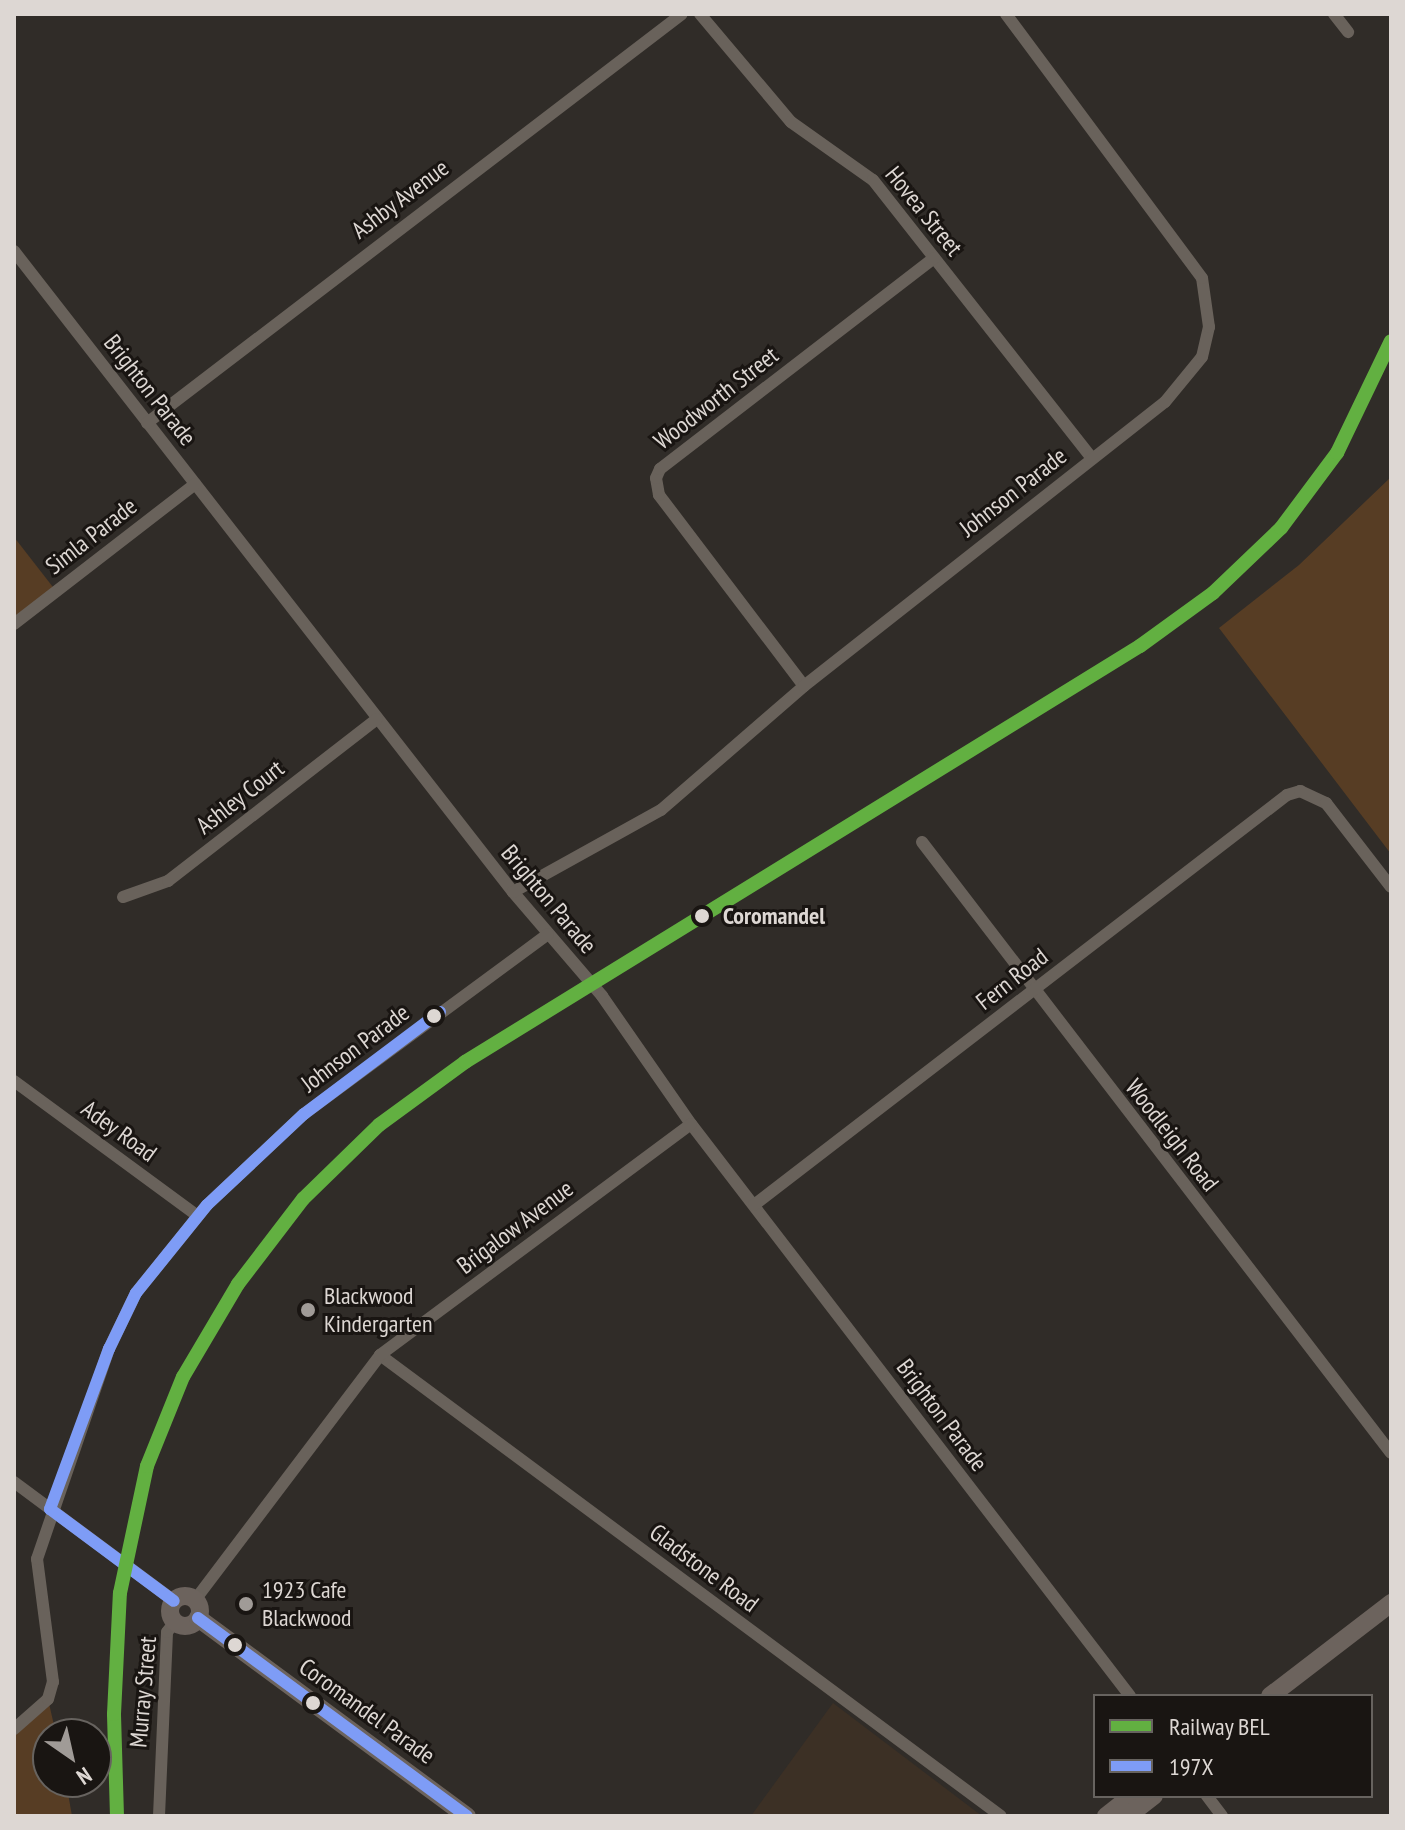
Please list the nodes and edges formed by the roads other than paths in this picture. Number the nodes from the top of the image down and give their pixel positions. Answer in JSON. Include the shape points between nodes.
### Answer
{"nodes":[{"id":1,"x":682,"y":14,"type":"edge"},
{"id":2,"x":700,"y":14,"type":"edge"},
{"id":3,"x":1006,"y":14,"type":"edge"},
{"id":4,"x":1334,"y":14,"type":"edge"},
{"id":5,"x":1348,"y":32,"type":"dead end"},
{"id":6,"x":14,"y":251,"type":"edge"},
{"id":7,"x":934,"y":258,"type":"junction"},
{"id":8,"x":147,"y":423,"type":"junction"},
{"id":9,"x":1092,"y":458,"type":"junction"},
{"id":10,"x":195,"y":484,"type":"junction"},
{"id":11,"x":14,"y":624,"type":"edge"},
{"id":12,"x":804,"y":686,"type":"junction"},
{"id":13,"x":377,"y":719,"type":"junction"},
{"id":14,"x":922,"y":842,"type":"dead end"},
{"id":15,"x":1391,"y":887,"type":"edge"},
{"id":16,"x":513,"y":892,"type":"junction"},
{"id":17,"x":123,"y":897,"type":"dead end"},
{"id":18,"x":548,"y":934,"type":"junction"},
{"id":19,"x":1033,"y":991,"type":"junction"},
{"id":20,"x":14,"y":1081,"type":"edge"},
{"id":21,"x":691,"y":1124,"type":"junction"},
{"id":22,"x":754,"y":1205,"type":"junction"},
{"id":23,"x":198,"y":1216,"type":"junction"},
{"id":24,"x":380,"y":1355,"type":"junction"},
{"id":25,"x":1391,"y":1453,"type":"edge"},
{"id":26,"x":14,"y":1482,"type":"edge"},
{"id":27,"x":50,"y":1509,"type":"junction"},
{"id":28,"x":174,"y":1601,"type":"junction"},
{"id":29,"x":1391,"y":1603,"type":"edge"},
{"id":30,"x":197,"y":1609,"type":"junction"},
{"id":31,"x":175,"y":1622,"type":"junction"},
{"id":32,"x":1128,"y":1694,"type":"edge"},
{"id":33,"x":1273,"y":1694,"type":"edge"},
{"id":34,"x":14,"y":1729,"type":"edge"},
{"id":35,"x":1129,"y":1798,"type":"edge"},
{"id":36,"x":1151,"y":1798,"type":"edge"},
{"id":37,"x":1208,"y":1798,"type":"edge"},
{"id":38,"x":159,"y":1816,"type":"edge"},
{"id":39,"x":467,"y":1816,"type":"edge"},
{"id":40,"x":1001,"y":1816,"type":"edge"},
{"id":41,"x":1106,"y":1816,"type":"edge"},
{"id":42,"x":1128,"y":1816,"type":"edge"},
{"id":43,"x":1222,"y":1816,"type":"edge"}],
"edges":[{"from":1,"to":8,"type":"street","name":"Ashby Avenue"},
{"from":2,"to":7,"type":"street","name":"Hovea Street","via":[[791,122],[873,180]]},
{"from":3,"to":9,"type":"street","name":"Johnson Parade","via":[[1188,255],[1208,303],[1202,357],[1187,382]]},
{"from":4,"to":5,"type":"street"},
{"from":6,"to":8,"type":"street","name":"Brighton Parade"},
{"from":7,"to":9,"type":"street","name":"Hovea Street"},
{"from":7,"to":12,"type":"street","name":"Woodworth Street","via":[[660,469],[656,478],[659,495]]},
{"from":8,"to":10,"type":"street","name":"Brighton Parade"},
{"from":9,"to":12,"type":"street","name":"Johnson Parade"},
{"from":10,"to":11,"type":"street","name":"Simla Parade"},
{"from":10,"to":13,"type":"street","name":"Brighton Parade"},
{"from":12,"to":16,"type":"street","name":"Johnson Parade","via":[[661,810]]},
{"from":13,"to":16,"type":"street","name":"Brighton Parade"},
{"from":13,"to":17,"type":"street","name":"Ashley Court","via":[[168,881]]},
{"from":14,"to":19,"type":"street","name":"Woodleigh Road"},
{"from":15,"to":19,"type":"street","name":"Fern Road","via":[[1326,803],[1300,791],[1287,795]]},
{"from":16,"to":18,"type":"street","name":"Brighton Parade"},
{"from":18,"to":21,"type":"street","name":"Brighton Parade","via":[[602,996]]},
{"from":18,"to":23,"type":"street","name":"Johnson Parade","via":[[304,1114]]},
{"from":19,"to":22,"type":"street","name":"Fern Road"},
{"from":19,"to":25,"type":"street","name":"Woodleigh Road"},
{"from":20,"to":23,"type":"street","name":"Adey Road"},
{"from":21,"to":22,"type":"street","name":"Brighton Parade"},
{"from":21,"to":24,"type":"street","name":"Brigalow Avenue"},
{"from":22,"to":32,"type":"street","name":"Brighton Parade"},
{"from":23,"to":27,"type":"street","name":"Johnson Parade","via":[[136,1293],[109,1349]]},
{"from":24,"to":30,"type":"street","name":"Brigalow Avenue"},
{"from":24,"to":40,"type":"street","name":"Gladstone Road"},
{"from":26,"to":27,"type":"street"},
{"from":27,"to":28,"type":"street"},
{"from":27,"to":34,"type":"street","name":"Johnson Parade","via":[[37,1559],[53,1682],[48,1699]]},
{"from":28,"to":30,"type":"street","via":[[185,1596]]},
{"from":28,"to":31,"type":"street","via":[[170,1612]]},
{"from":29,"to":33,"type":"street"},
{"from":30,"to":31,"type":"street","via":[[187,1626]]},
{"from":30,"to":39,"type":"street","name":"Coromandel Parade"},
{"from":31,"to":38,"type":"street","name":"Murray Street","via":[[167,1632]]},
{"from":35,"to":41,"type":"street"},
{"from":36,"to":42,"type":"street"},
{"from":37,"to":43,"type":"street"}]}
